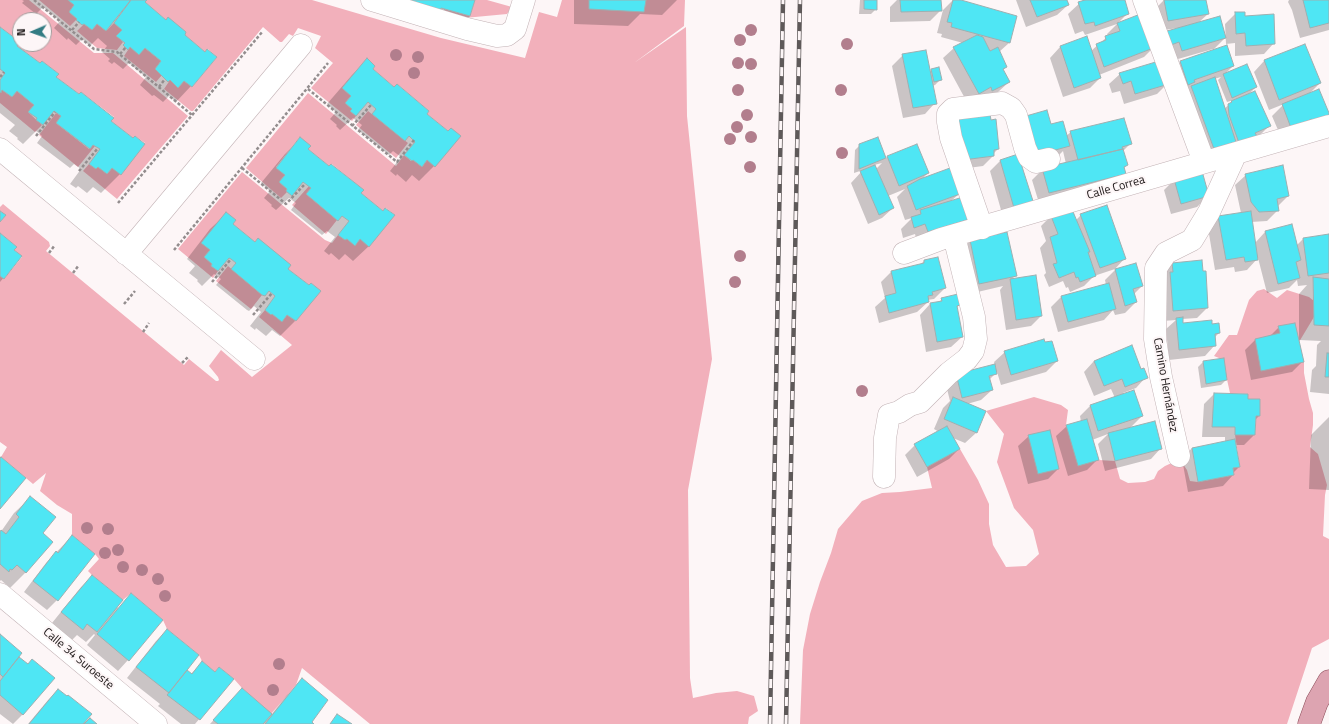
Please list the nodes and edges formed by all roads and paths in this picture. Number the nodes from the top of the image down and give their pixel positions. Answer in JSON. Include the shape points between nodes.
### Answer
{"nodes":[{"id":1,"x":34,"y":0,"type":"edge"},
{"id":2,"x":372,"y":0,"type":"edge"},
{"id":3,"x":524,"y":0,"type":"edge"},
{"id":4,"x":1144,"y":0,"type":"edge"},
{"id":5,"x":79,"y":22,"type":"dead end"},
{"id":6,"x":72,"y":30,"type":"junction"},
{"id":7,"x":263,"y":31,"type":"dead end"},
{"id":8,"x":301,"y":44,"type":"dead end"},
{"id":9,"x":126,"y":48,"type":"dead end"},
{"id":10,"x":120,"y":54,"type":"junction"},
{"id":11,"x":328,"y":63,"type":"dead end"},
{"id":12,"x":4,"y":72,"type":"dead end"},
{"id":13,"x":0,"y":77,"type":"edge"},
{"id":14,"x":165,"y":79,"type":"dead end"},
{"id":15,"x":158,"y":87,"type":"junction"},
{"id":16,"x":308,"y":89,"type":"junction"},
{"id":17,"x":371,"y":105,"type":"dead end"},
{"id":18,"x":55,"y":112,"type":"dead end"},
{"id":19,"x":192,"y":115,"type":"junction"},
{"id":20,"x":352,"y":126,"type":"junction"},
{"id":21,"x":1329,"y":126,"type":"edge"},
{"id":22,"x":36,"y":136,"type":"dead end"},
{"id":23,"x":414,"y":140,"type":"dead end"},
{"id":24,"x":98,"y":148,"type":"dead end"},
{"id":25,"x":0,"y":149,"type":"edge"},
{"id":26,"x":1236,"y":153,"type":"junction"},
{"id":27,"x":1049,"y":159,"type":"dead end"},
{"id":28,"x":1204,"y":162,"type":"junction"},
{"id":29,"x":242,"y":168,"type":"junction"},
{"id":30,"x":79,"y":171,"type":"dead end"},
{"id":31,"x":305,"y":184,"type":"dead end"},
{"id":32,"x":118,"y":203,"type":"dead end"},
{"id":33,"x":982,"y":228,"type":"junction"},
{"id":34,"x":954,"y":236,"type":"junction"},
{"id":35,"x":55,"y":245,"type":"dead end"},
{"id":36,"x":174,"y":250,"type":"dead end"},
{"id":37,"x":49,"y":253,"type":"dead end"},
{"id":38,"x":904,"y":253,"type":"dead end"},
{"id":39,"x":126,"y":254,"type":"junction"},
{"id":40,"x":231,"y":259,"type":"dead end"},
{"id":41,"x":79,"y":265,"type":"dead end"},
{"id":42,"x":73,"y":273,"type":"dead end"},
{"id":43,"x":212,"y":282,"type":"dead end"},
{"id":44,"x":138,"y":287,"type":"dead end"},
{"id":45,"x":272,"y":293,"type":"dead end"},
{"id":46,"x":124,"y":304,"type":"dead end"},
{"id":47,"x":253,"y":315,"type":"dead end"},
{"id":48,"x":149,"y":323,"type":"dead end"},
{"id":49,"x":143,"y":332,"type":"dead end"},
{"id":50,"x":189,"y":356,"type":"dead end"},
{"id":51,"x":254,"y":359,"type":"dead end"},
{"id":52,"x":182,"y":364,"type":"dead end"},
{"id":53,"x":1178,"y":456,"type":"dead end"},
{"id":54,"x":884,"y":477,"type":"dead end"},
{"id":55,"x":0,"y":594,"type":"edge"},
{"id":56,"x":1329,"y":681,"type":"edge"},
{"id":57,"x":156,"y":724,"type":"edge"},
{"id":58,"x":1309,"y":724,"type":"edge"}],
"edges":[{"from":1,"to":6,"type":"path"},
{"from":2,"to":3,"type":"street","via":[[497,36],[507,35],[515,29]]},
{"from":4,"to":28,"type":"street"},
{"from":5,"to":6,"type":"path"},
{"from":6,"to":10,"type":"path","via":[[96,50]]},
{"from":7,"to":19,"type":"path"},
{"from":8,"to":39,"type":"street"},
{"from":9,"to":10,"type":"path"},
{"from":10,"to":15,"type":"path"},
{"from":11,"to":16,"type":"path"},
{"from":12,"to":13,"type":"path"},
{"from":14,"to":15,"type":"path"},
{"from":15,"to":19,"type":"path"},
{"from":16,"to":20,"type":"path"},
{"from":16,"to":29,"type":"path"},
{"from":17,"to":20,"type":"path"},
{"from":18,"to":22,"type":"path"},
{"from":19,"to":32,"type":"path"},
{"from":20,"to":23,"type":"path","via":[[397,162]]},
{"from":21,"to":26,"type":"street","name":"Calle Correa"},
{"from":24,"to":30,"type":"path"},
{"from":25,"to":39,"type":"street"},
{"from":26,"to":28,"type":"street","name":"Calle Correa"},
{"from":26,"to":53,"type":"street","name":"Camino Hernández","via":[[1209,212],[1192,240],[1166,253],[1156,268],[1155,339]]},
{"from":27,"to":33,"type":"street","via":[[1036,162],[1029,157],[1016,116],[1011,108],[1002,103],[953,109],[948,114],[951,138]]},
{"from":28,"to":33,"type":"street","name":"Calle Correa"},
{"from":29,"to":31,"type":"path","via":[[286,204]]},
{"from":29,"to":36,"type":"path"},
{"from":33,"to":34,"type":"street","name":"Calle Correa"},
{"from":34,"to":38,"type":"street","name":"Calle Correa"},
{"from":34,"to":54,"type":"street","via":[[974,317],[976,339],[973,351],[920,402],[889,415],[885,438]]},
{"from":35,"to":37,"type":"path"},
{"from":39,"to":51,"type":"street"},
{"from":40,"to":43,"type":"path"},
{"from":41,"to":42,"type":"path"},
{"from":44,"to":46,"type":"path"},
{"from":45,"to":47,"type":"path"},
{"from":48,"to":49,"type":"path"},
{"from":50,"to":52,"type":"path"},
{"from":55,"to":57,"type":"street","name":"Calle 34 Suroeste"},
{"from":56,"to":58,"type":"main road","via":[[1317,702]]}]}
